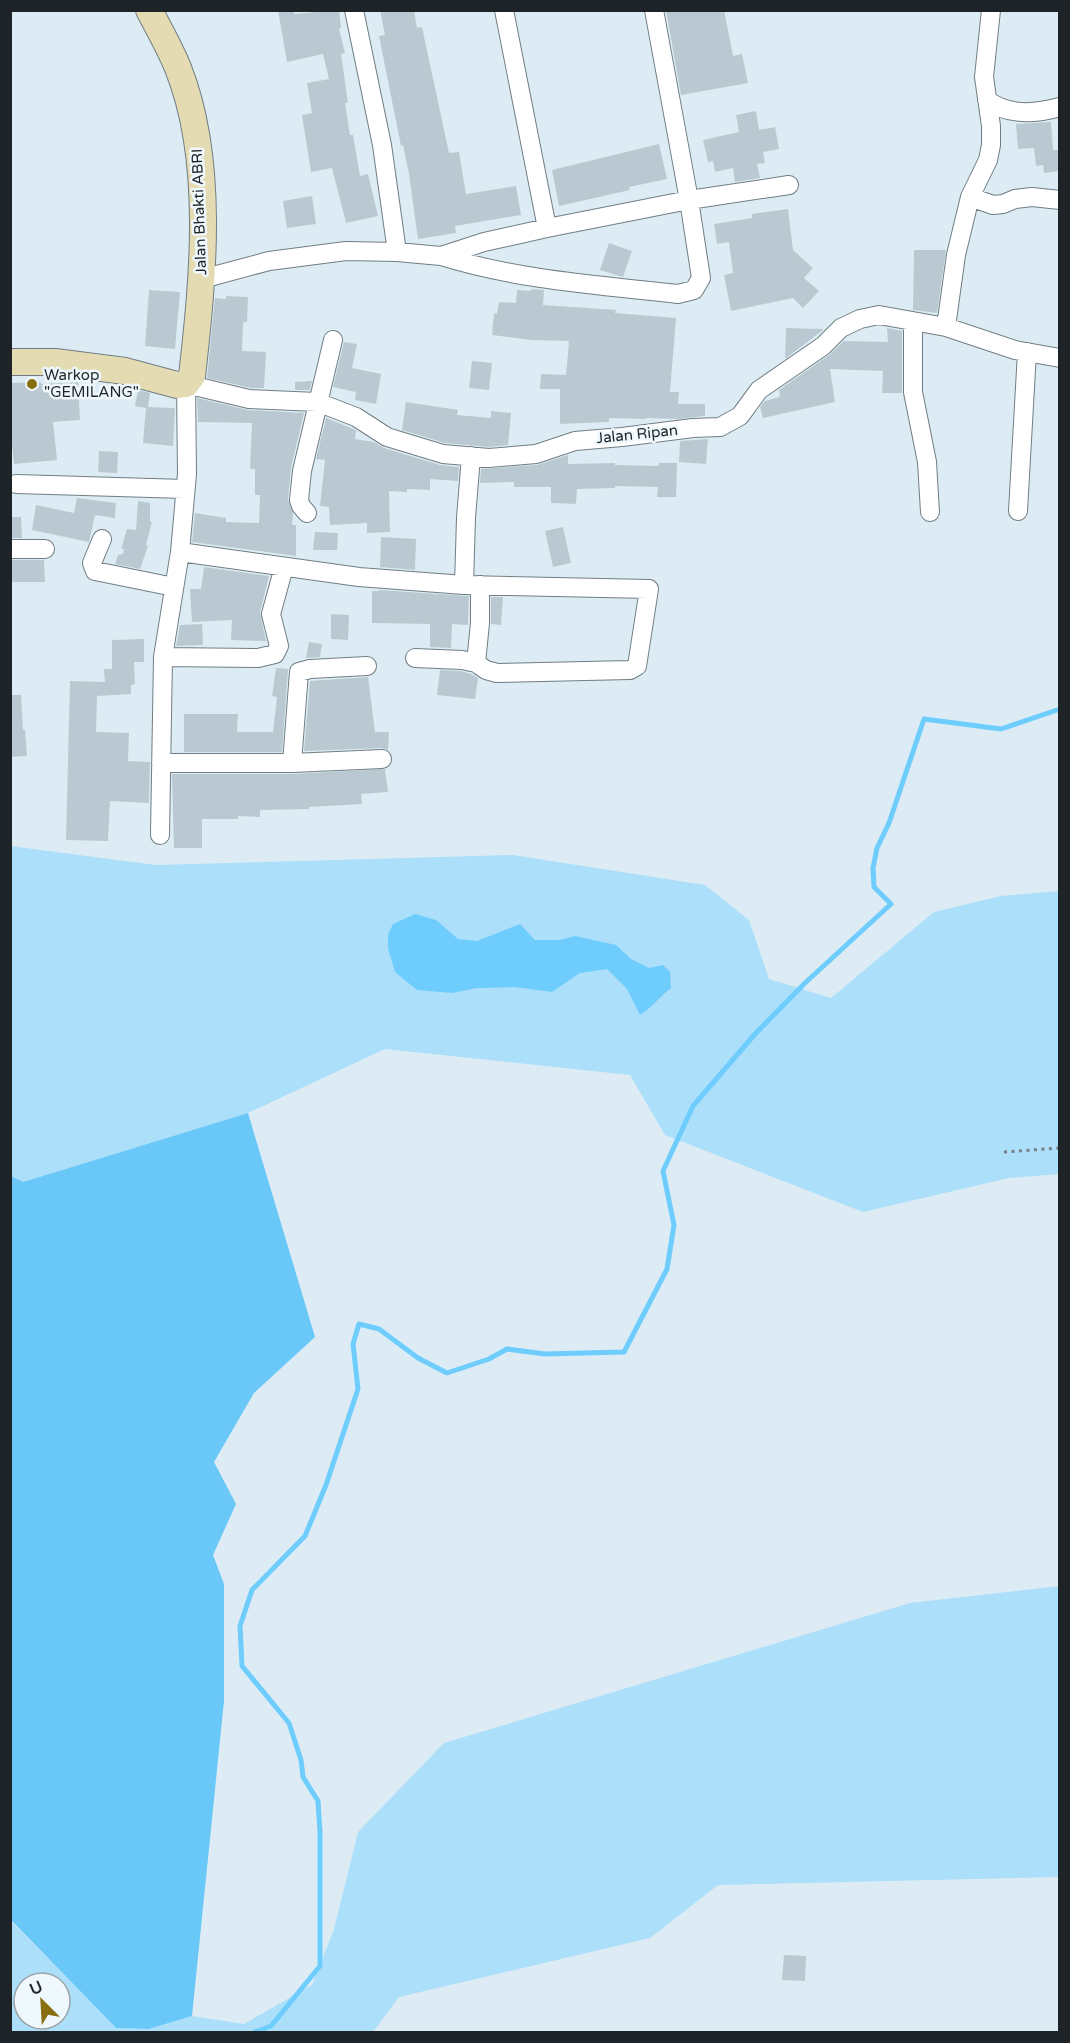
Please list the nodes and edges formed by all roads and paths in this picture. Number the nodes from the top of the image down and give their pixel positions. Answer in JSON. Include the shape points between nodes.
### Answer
{"nodes":[{"id":1,"x":149,"y":10,"type":"edge"},
{"id":2,"x":354,"y":10,"type":"edge"},
{"id":3,"x":504,"y":10,"type":"edge"},
{"id":4,"x":654,"y":10,"type":"edge"},
{"id":5,"x":991,"y":10,"type":"edge"},
{"id":6,"x":987,"y":100,"type":"junction"},
{"id":7,"x":1059,"y":107,"type":"edge"},
{"id":8,"x":789,"y":185,"type":"dead end"},
{"id":9,"x":970,"y":197,"type":"junction"},
{"id":10,"x":689,"y":200,"type":"junction"},
{"id":11,"x":1059,"y":200,"type":"edge"},
{"id":12,"x":547,"y":228,"type":"junction"},
{"id":13,"x":396,"y":252,"type":"junction"},
{"id":14,"x":441,"y":256,"type":"junction"},
{"id":15,"x":202,"y":279,"type":"junction"},
{"id":16,"x":913,"y":321,"type":"junction"},
{"id":17,"x":946,"y":327,"type":"junction"},
{"id":18,"x":333,"y":340,"type":"dead end"},
{"id":19,"x":1027,"y":352,"type":"junction"},
{"id":20,"x":1059,"y":358,"type":"edge"},
{"id":21,"x":10,"y":362,"type":"edge"},
{"id":22,"x":186,"y":384,"type":"junction"},
{"id":23,"x":317,"y":402,"type":"junction"},
{"id":24,"x":471,"y":456,"type":"junction"},
{"id":25,"x":16,"y":484,"type":"dead end"},
{"id":26,"x":185,"y":489,"type":"junction"},
{"id":27,"x":1018,"y":511,"type":"dead end"},
{"id":28,"x":930,"y":512,"type":"dead end"},
{"id":29,"x":307,"y":513,"type":"dead end"},
{"id":30,"x":102,"y":538,"type":"dead end"},
{"id":31,"x":10,"y":549,"type":"edge"},
{"id":32,"x":45,"y":549,"type":"dead end"},
{"id":33,"x":180,"y":552,"type":"junction"},
{"id":34,"x":284,"y":567,"type":"junction"},
{"id":35,"x":472,"y":585,"type":"junction"},
{"id":36,"x":174,"y":587,"type":"junction"},
{"id":37,"x":163,"y":657,"type":"junction"},
{"id":38,"x":415,"y":658,"type":"dead end"},
{"id":39,"x":476,"y":663,"type":"junction"},
{"id":40,"x":367,"y":666,"type":"dead end"},
{"id":41,"x":382,"y":759,"type":"dead end"},
{"id":42,"x":161,"y":763,"type":"junction"},
{"id":43,"x":292,"y":763,"type":"junction"},
{"id":44,"x":160,"y":835,"type":"dead end"},
{"id":45,"x":1059,"y":1148,"type":"edge"},
{"id":46,"x":1004,"y":1152,"type":"dead end"}],
"edges":[{"from":1,"to":15,"type":"street","name":"Jalan Bhakti ABRI","via":[[178,68],[196,136]]},
{"from":2,"to":13,"type":"street","via":[[382,145]]},
{"from":3,"to":12,"type":"street"},
{"from":4,"to":10,"type":"street"},
{"from":5,"to":6,"type":"street","via":[[984,77]]},
{"from":6,"to":7,"type":"street","via":[[1008,111]]},
{"from":6,"to":9,"type":"street","via":[[991,145]]},
{"from":8,"to":10,"type":"street"},
{"from":9,"to":11,"type":"street","via":[[993,205],[1032,197]]},
{"from":9,"to":17,"type":"street","via":[[956,255]]},
{"from":10,"to":12,"type":"street"},
{"from":10,"to":14,"type":"street","via":[[701,278],[694,290],[678,294],[519,276]]},
{"from":12,"to":14,"type":"street"},
{"from":13,"to":14,"type":"street"},
{"from":13,"to":15,"type":"street","via":[[346,250],[307,254]]},
{"from":15,"to":22,"type":"street","name":"Jalan Bhakti ABRI","via":[[192,376]]},
{"from":16,"to":17,"type":"street","name":"Jalan Ripan"},
{"from":16,"to":24,"type":"street","name":"Jalan Ripan","via":[[879,315],[841,328],[759,390],[740,416],[720,427],[575,441],[536,454]]},
{"from":16,"to":28,"type":"street","via":[[913,392],[927,462]]},
{"from":17,"to":19,"type":"street","name":"Jalan Ripan"},
{"from":18,"to":23,"type":"street"},
{"from":19,"to":20,"type":"street","name":"Jalan Ripan"},
{"from":19,"to":27,"type":"street"},
{"from":21,"to":22,"type":"street","via":[[55,362]]},
{"from":22,"to":23,"type":"street","name":"Jalan Ripan","via":[[249,399]]},
{"from":22,"to":26,"type":"street"},
{"from":23,"to":24,"type":"street","name":"Jalan Ripan","via":[[356,417],[387,437],[443,454]]},
{"from":23,"to":29,"type":"street","via":[[299,500]]},
{"from":24,"to":35,"type":"street","via":[[466,518]]},
{"from":25,"to":26,"type":"street"},
{"from":26,"to":33,"type":"street"},
{"from":30,"to":36,"type":"street","via":[[92,563],[95,571]]},
{"from":31,"to":32,"type":"street"},
{"from":33,"to":34,"type":"street"},
{"from":33,"to":36,"type":"street"},
{"from":34,"to":35,"type":"street","via":[[359,578]]},
{"from":34,"to":37,"type":"street","via":[[271,614],[279,646],[275,654],[258,658]]},
{"from":35,"to":39,"type":"street","via":[[480,623]]},
{"from":35,"to":39,"type":"street","via":[[649,589],[637,666],[630,670],[497,673]]},
{"from":36,"to":37,"type":"street"},
{"from":37,"to":42,"type":"street"},
{"from":38,"to":39,"type":"street"},
{"from":40,"to":43,"type":"street","via":[[299,672]]},
{"from":41,"to":43,"type":"street"},
{"from":42,"to":43,"type":"street"},
{"from":42,"to":44,"type":"street"},
{"from":45,"to":46,"type":"path"}]}
